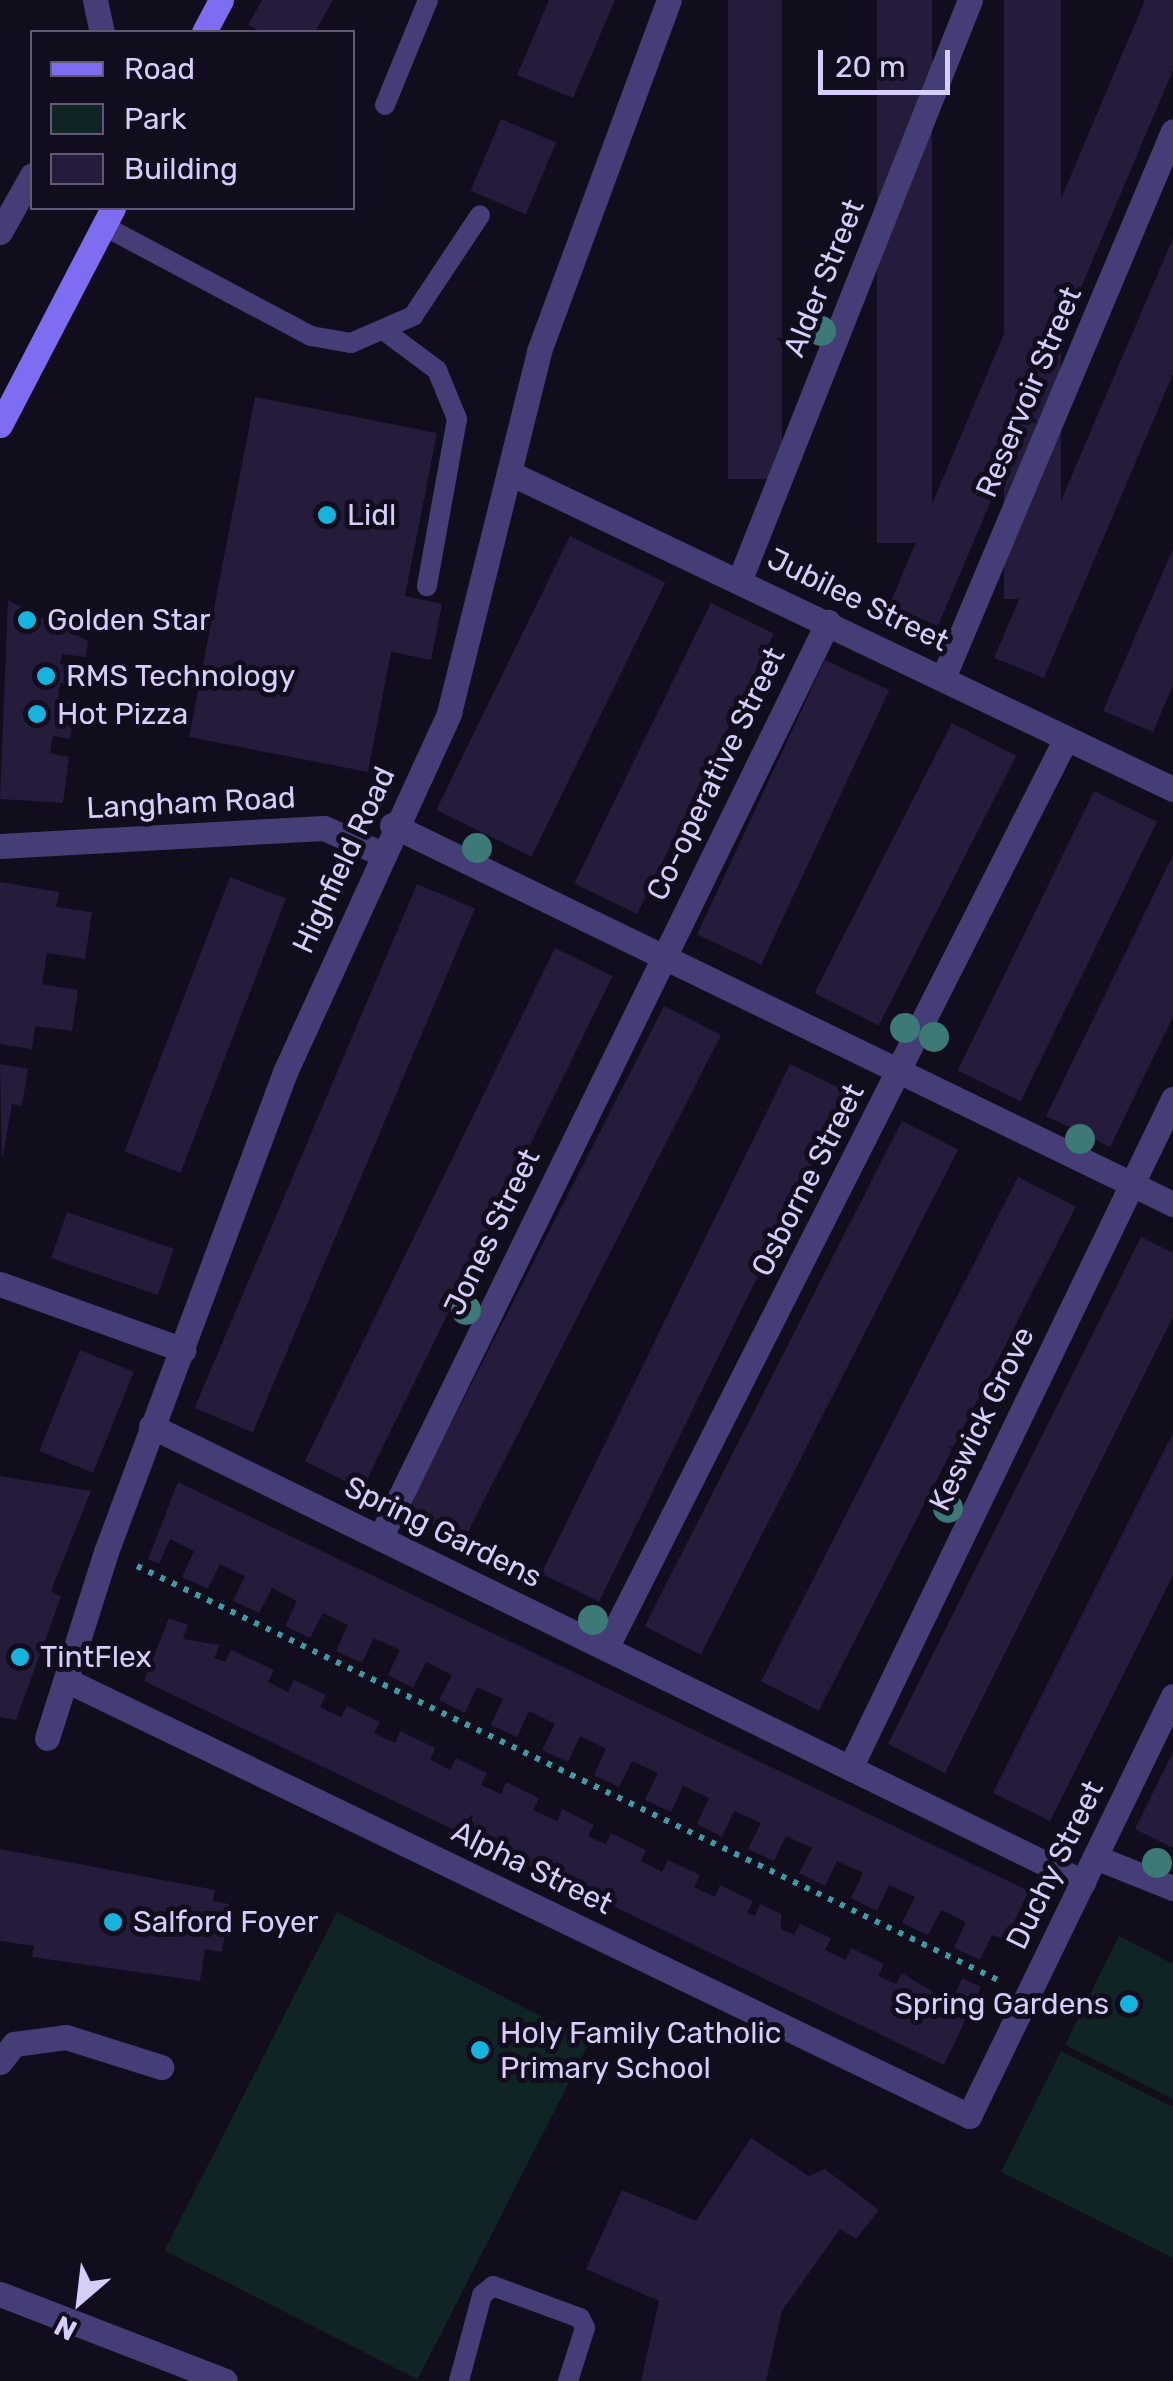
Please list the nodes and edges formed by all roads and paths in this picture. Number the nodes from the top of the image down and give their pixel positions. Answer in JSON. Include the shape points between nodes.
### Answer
{"nodes":[{"id":1,"x":94,"y":0,"type":"edge"},
{"id":2,"x":221,"y":0,"type":"edge"},
{"id":3,"x":428,"y":0,"type":"edge"},
{"id":4,"x":669,"y":0,"type":"edge"},
{"id":5,"x":970,"y":0,"type":"edge"},
{"id":6,"x":102,"y":30,"type":"edge"},
{"id":7,"x":205,"y":30,"type":"edge"},
{"id":8,"x":386,"y":104,"type":"dead end"},
{"id":9,"x":1173,"y":131,"type":"edge"},
{"id":10,"x":30,"y":179,"type":"edge"},
{"id":11,"x":480,"y":215,"type":"dead end"},
{"id":12,"x":108,"y":216,"type":"edge"},
{"id":13,"x":0,"y":232,"type":"edge"},
{"id":14,"x":386,"y":332,"type":"junction"},
{"id":15,"x":3,"y":414,"type":"edge"},
{"id":16,"x":512,"y":474,"type":"junction"},
{"id":17,"x":740,"y":580,"type":"junction"},
{"id":18,"x":427,"y":586,"type":"dead end"},
{"id":19,"x":828,"y":622,"type":"junction"},
{"id":20,"x":943,"y":678,"type":"junction"},
{"id":21,"x":1065,"y":740,"type":"junction"},
{"id":22,"x":1170,"y":777,"type":"edge"},
{"id":23,"x":392,"y":826,"type":"junction"},
{"id":24,"x":0,"y":846,"type":"edge"},
{"id":25,"x":380,"y":853,"type":"junction"},
{"id":26,"x":663,"y":954,"type":"junction"},
{"id":27,"x":900,"y":1072,"type":"junction"},
{"id":28,"x":1173,"y":1099,"type":"edge"},
{"id":29,"x":1130,"y":1185,"type":"junction"},
{"id":30,"x":1173,"y":1204,"type":"edge"},
{"id":31,"x":0,"y":1284,"type":"edge"},
{"id":32,"x":183,"y":1350,"type":"junction"},
{"id":33,"x":152,"y":1426,"type":"junction"},
{"id":34,"x":380,"y":1538,"type":"junction"},
{"id":35,"x":106,"y":1552,"type":"junction"},
{"id":36,"x":606,"y":1648,"type":"junction"},
{"id":37,"x":66,"y":1680,"type":"junction"},
{"id":38,"x":1173,"y":1696,"type":"edge"},
{"id":39,"x":47,"y":1738,"type":"dead end"},
{"id":40,"x":850,"y":1768,"type":"junction"},
{"id":41,"x":1094,"y":1857,"type":"junction"},
{"id":42,"x":1082,"y":1882,"type":"junction"},
{"id":43,"x":1173,"y":1888,"type":"edge"},
{"id":44,"x":1028,"y":1994,"type":"junction"},
{"id":45,"x":0,"y":2062,"type":"edge"},
{"id":46,"x":161,"y":2067,"type":"dead end"},
{"id":47,"x":969,"y":2116,"type":"joint"},
{"id":48,"x":0,"y":2294,"type":"edge"},
{"id":49,"x":225,"y":2381,"type":"edge"},
{"id":50,"x":459,"y":2381,"type":"edge"},
{"id":51,"x":568,"y":2381,"type":"edge"}],
"edges":[{"from":1,"to":6,"type":"street"},
{"from":2,"to":7,"type":"street"},
{"from":3,"to":8,"type":"lane"},
{"from":4,"to":16,"type":"street","name":"Highfield Road","via":[[539,351]]},
{"from":5,"to":17,"type":"street","name":"Alder Street"},
{"from":9,"to":20,"type":"street","name":"Reservoir Street"},
{"from":10,"to":13,"type":"street"},
{"from":11,"to":14,"type":"lane","via":[[440,282]]},
{"from":12,"to":14,"type":"lane","via":[[310,336],[351,343]]},
{"from":12,"to":15,"type":"street"},
{"from":14,"to":18,"type":"lane","via":[[437,370],[458,419]]},
{"from":16,"to":17,"type":"street","name":"Jubilee Street"},
{"from":16,"to":23,"type":"street","name":"Highfield Road","via":[[449,713]]},
{"from":17,"to":19,"type":"street","name":"Jubilee Street"},
{"from":19,"to":20,"type":"street","name":"Jubilee Street"},
{"from":19,"to":26,"type":"street","name":"Co-operative Street"},
{"from":20,"to":21,"type":"street","name":"Jubilee Street"},
{"from":21,"to":22,"type":"street","name":"Jubilee Street"},
{"from":21,"to":27,"type":"street","name":"Osborne Street"},
{"from":23,"to":25,"type":"street","name":"Highfield Road"},
{"from":23,"to":26,"type":"street"},
{"from":24,"to":25,"type":"street","name":"Langham Road","via":[[324,828]]},
{"from":25,"to":32,"type":"street","name":"Highfield Road","via":[[285,1072]]},
{"from":26,"to":27,"type":"street"},
{"from":26,"to":34,"type":"street","name":"Jones Street"},
{"from":27,"to":29,"type":"street"},
{"from":27,"to":36,"type":"street","name":"Osborne Street"},
{"from":28,"to":29,"type":"street","name":"Keswick Grove"},
{"from":29,"to":30,"type":"street"},
{"from":29,"to":40,"type":"street","name":"Keswick Grove"},
{"from":31,"to":32,"type":"street"},
{"from":32,"to":33,"type":"street","name":"Highfield Road"},
{"from":33,"to":34,"type":"street","name":"Spring Gardens"},
{"from":33,"to":35,"type":"street","name":"Highfield Road"},
{"from":34,"to":36,"type":"street","name":"Spring Gardens"},
{"from":35,"to":37,"type":"street","name":"Highfield Road"},
{"from":35,"to":44,"type":"path"},
{"from":36,"to":40,"type":"street","name":"Spring Gardens"},
{"from":37,"to":39,"type":"street","name":"Highfield Road"},
{"from":37,"to":47,"type":"street","name":"Alpha Street"},
{"from":38,"to":41,"type":"street","name":"Duchy Street"},
{"from":40,"to":42,"type":"street","name":"Spring Gardens"},
{"from":41,"to":42,"type":"street","name":"Duchy Street"},
{"from":41,"to":43,"type":"street"},
{"from":42,"to":44,"type":"street","name":"Duchy Street"},
{"from":44,"to":47,"type":"street","name":"Duchy Street"},
{"from":45,"to":46,"type":"street","via":[[14,2044],[66,2038]]},
{"from":48,"to":49,"type":"street"},
{"from":50,"to":51,"type":"lane","via":[[482,2294],[494,2286],[580,2318],[585,2328]]}]}
